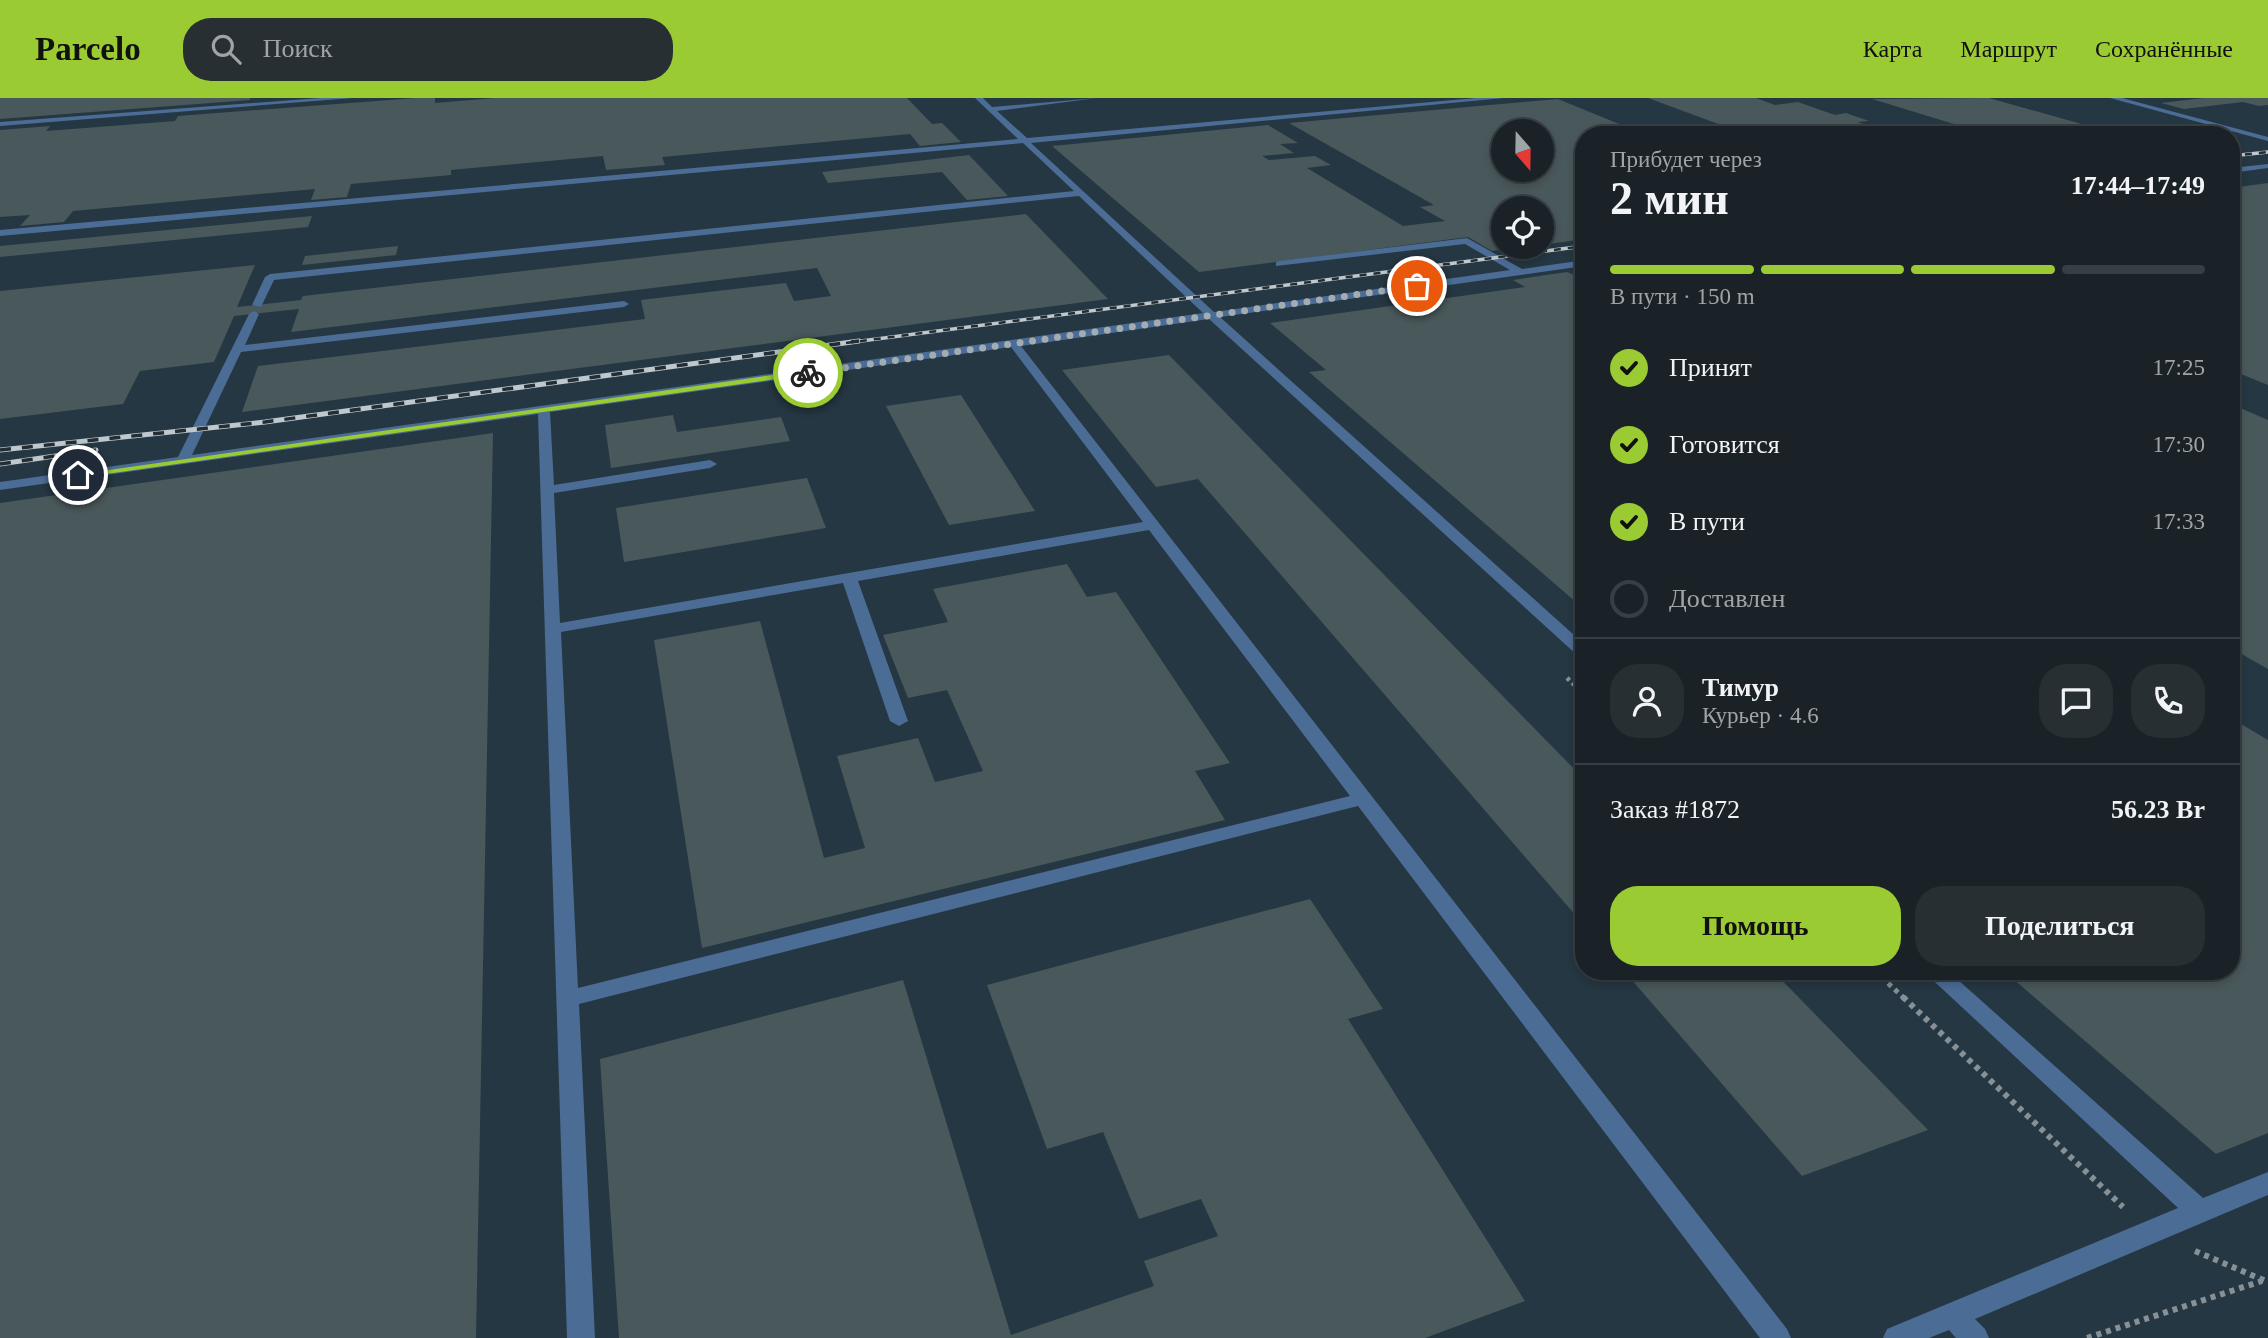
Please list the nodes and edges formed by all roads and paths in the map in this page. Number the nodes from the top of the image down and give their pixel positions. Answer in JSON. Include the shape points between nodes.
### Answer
{"nodes":[{"id":1,"x":349,"y":98,"type":"edge"},
{"id":2,"x":979,"y":98,"type":"edge"},
{"id":3,"x":1093,"y":98,"type":"edge"},
{"id":4,"x":1500,"y":98,"type":"edge"},
{"id":5,"x":2114,"y":98,"type":"edge"},
{"id":6,"x":1277,"y":107,"type":"dead end"},
{"id":7,"x":991,"y":109,"type":"junction"},
{"id":8,"x":1202,"y":114,"type":"dead end"},
{"id":9,"x":1310,"y":115,"type":"junction"},
{"id":10,"x":0,"y":124,"type":"edge"},
{"id":11,"x":1185,"y":126,"type":"junction"},
{"id":12,"x":2219,"y":126,"type":"edge"},
{"id":13,"x":2240,"y":132,"type":"edge"},
{"id":14,"x":2268,"y":139,"type":"edge"},
{"id":15,"x":1024,"y":140,"type":"junction"},
{"id":16,"x":2268,"y":166,"type":"edge"},
{"id":17,"x":2240,"y":170,"type":"edge"},
{"id":18,"x":1081,"y":193,"type":"junction"},
{"id":19,"x":0,"y":233,"type":"edge"},
{"id":20,"x":1279,"y":264,"type":"dead end"},
{"id":21,"x":1575,"y":264,"type":"edge"},
{"id":22,"x":1520,"y":272,"type":"junction"},
{"id":23,"x":624,"y":304,"type":"dead end"},
{"id":24,"x":1212,"y":316,"type":"junction"},
{"id":25,"x":1014,"y":344,"type":"junction"},
{"id":26,"x":236,"y":349,"type":"junction"},
{"id":27,"x":544,"y":410,"type":"junction"},
{"id":28,"x":183,"y":461,"type":"junction"},
{"id":29,"x":710,"y":464,"type":"dead end"},
{"id":30,"x":0,"y":486,"type":"edge"},
{"id":31,"x":547,"y":490,"type":"junction"},
{"id":32,"x":1153,"y":525,"type":"junction"},
{"id":33,"x":849,"y":578,"type":"junction"},
{"id":34,"x":553,"y":629,"type":"junction"},
{"id":35,"x":1575,"y":645,"type":"edge"},
{"id":36,"x":899,"y":722,"type":"dead end"},
{"id":37,"x":1363,"y":799,"type":"junction"},
{"id":38,"x":1884,"y":980,"type":"edge"},
{"id":39,"x":1944,"y":980,"type":"edge"},
{"id":40,"x":567,"y":999,"type":"junction"},
{"id":41,"x":2268,"y":1183,"type":"edge"},
{"id":42,"x":2199,"y":1211,"type":"junction"},
{"id":43,"x":2149,"y":1232,"type":"junction"},
{"id":44,"x":2266,"y":1282,"type":"edge"},
{"id":45,"x":1953,"y":1315,"type":"junction"},
{"id":46,"x":581,"y":1338,"type":"edge"},
{"id":47,"x":1777,"y":1338,"type":"edge"},
{"id":48,"x":1897,"y":1338,"type":"edge"},
{"id":49,"x":1975,"y":1338,"type":"edge"},
{"id":50,"x":2087,"y":1338,"type":"edge"}],
"edges":[{"from":1,"to":10,"type":"lane"},
{"from":2,"to":7,"type":"lane"},
{"from":3,"to":7,"type":"lane"},
{"from":4,"to":9,"type":"lane"},
{"from":5,"to":12,"type":"lane"},
{"from":6,"to":9,"type":"lane"},
{"from":7,"to":15,"type":"lane"},
{"from":8,"to":11,"type":"lane"},
{"from":9,"to":11,"type":"lane"},
{"from":11,"to":15,"type":"lane"},
{"from":13,"to":14,"type":"lane"},
{"from":15,"to":18,"type":"lane"},
{"from":15,"to":19,"type":"lane"},
{"from":16,"to":17,"type":"lane"},
{"from":18,"to":24,"type":"lane"},
{"from":18,"to":26,"type":"lane","via":[[270,277]]},
{"from":20,"to":22,"type":"lane","via":[[1467,241]]},
{"from":21,"to":22,"type":"lane"},
{"from":22,"to":24,"type":"lane"},
{"from":23,"to":26,"type":"lane"},
{"from":24,"to":25,"type":"lane"},
{"from":24,"to":35,"type":"lane"},
{"from":25,"to":27,"type":"lane"},
{"from":25,"to":32,"type":"lane"},
{"from":26,"to":28,"type":"lane"},
{"from":27,"to":28,"type":"lane"},
{"from":27,"to":31,"type":"lane"},
{"from":28,"to":30,"type":"lane"},
{"from":29,"to":31,"type":"lane"},
{"from":31,"to":34,"type":"lane"},
{"from":32,"to":33,"type":"lane"},
{"from":32,"to":37,"type":"lane"},
{"from":33,"to":34,"type":"lane"},
{"from":33,"to":36,"type":"lane"},
{"from":34,"to":40,"type":"lane"},
{"from":37,"to":40,"type":"lane"},
{"from":37,"to":47,"type":"lane"},
{"from":38,"to":43,"type":"path"},
{"from":39,"to":42,"type":"lane"},
{"from":40,"to":46,"type":"lane"},
{"from":41,"to":42,"type":"lane"},
{"from":42,"to":43,"type":"lane"},
{"from":43,"to":44,"type":"path"},
{"from":43,"to":45,"type":"lane"},
{"from":44,"to":50,"type":"path"},
{"from":45,"to":48,"type":"lane"},
{"from":45,"to":49,"type":"lane"}]}
